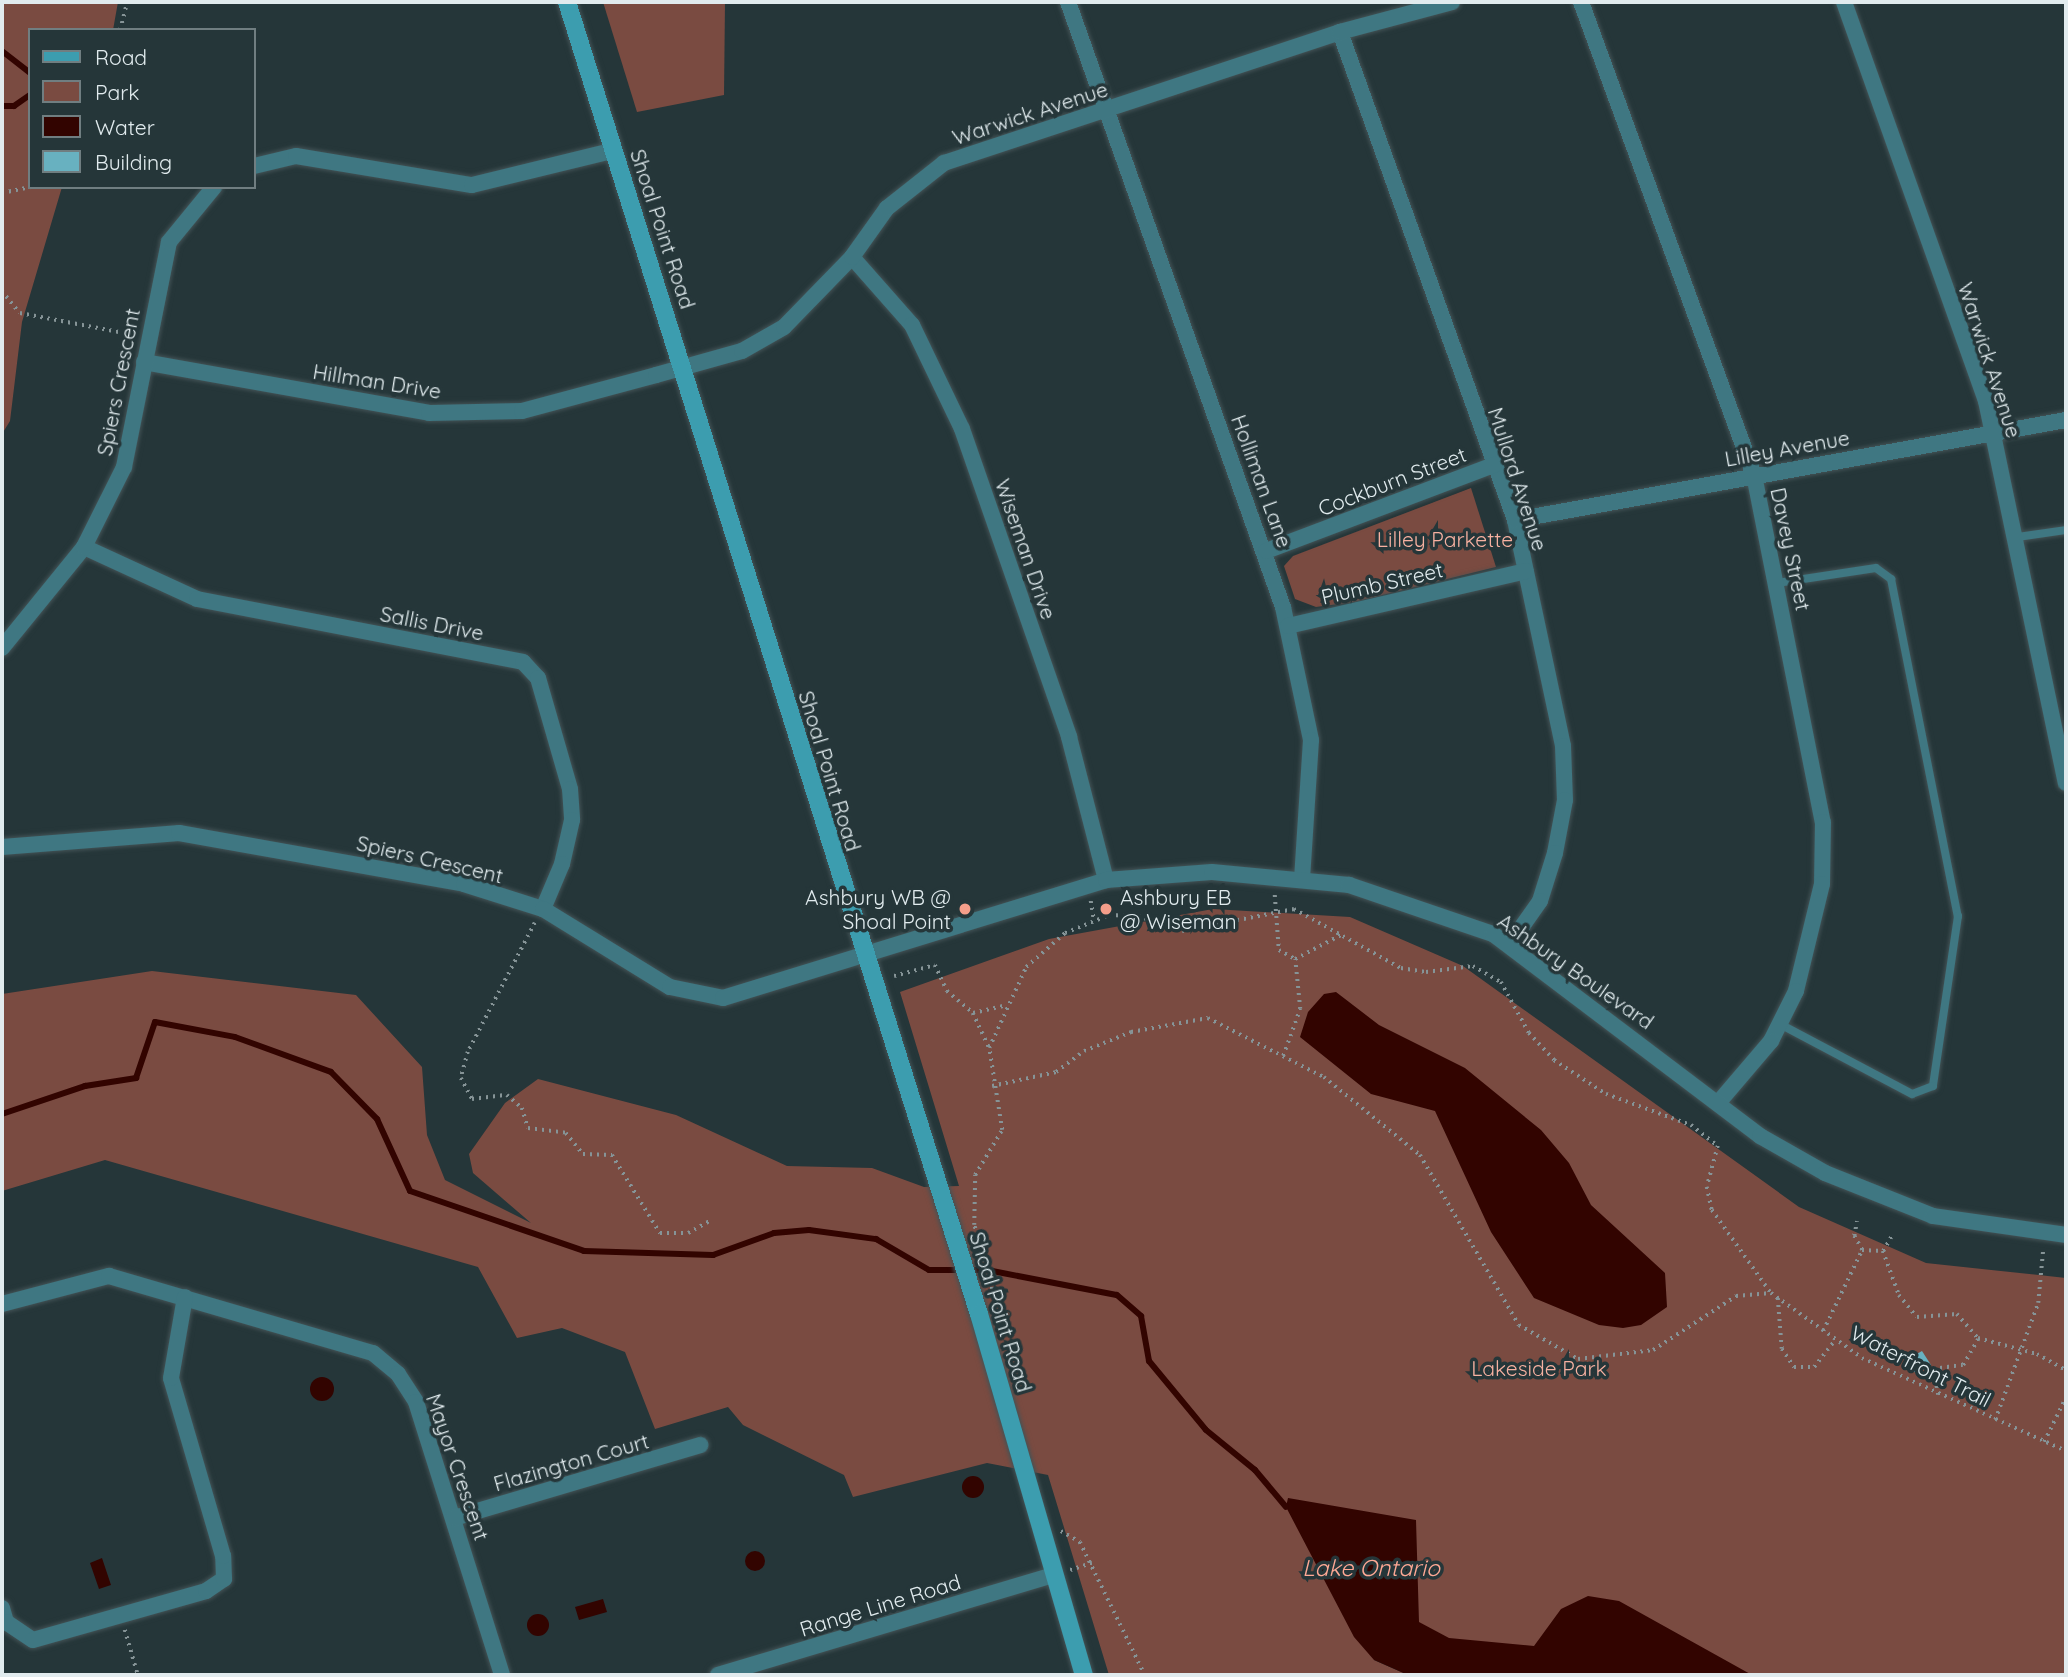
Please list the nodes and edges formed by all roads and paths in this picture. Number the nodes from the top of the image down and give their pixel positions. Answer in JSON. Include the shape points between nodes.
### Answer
{"nodes":[{"id":1,"x":127,"y":2,"type":"edge"},
{"id":2,"x":567,"y":2,"type":"edge"},
{"id":3,"x":1068,"y":2,"type":"edge"},
{"id":4,"x":1452,"y":2,"type":"edge"},
{"id":5,"x":1581,"y":2,"type":"edge"},
{"id":6,"x":1844,"y":2,"type":"edge"},
{"id":7,"x":120,"y":28,"type":"edge"},
{"id":8,"x":1340,"y":32,"type":"junction"},
{"id":9,"x":1106,"y":111,"type":"junction"},
{"id":10,"x":612,"y":150,"type":"junction"},
{"id":11,"x":256,"y":166,"type":"edge"},
{"id":12,"x":28,"y":187,"type":"edge"},
{"id":13,"x":212,"y":189,"type":"edge"},
{"id":14,"x":2,"y":193,"type":"edge"},
{"id":15,"x":852,"y":257,"type":"junction"},
{"id":16,"x":2,"y":290,"type":"edge"},
{"id":17,"x":124,"y":332,"type":"dead end"},
{"id":18,"x":144,"y":362,"type":"junction"},
{"id":19,"x":683,"y":367,"type":"junction"},
{"id":20,"x":2066,"y":420,"type":"edge"},
{"id":21,"x":1993,"y":434,"type":"junction"},
{"id":22,"x":1493,"y":465,"type":"junction"},
{"id":23,"x":1754,"y":475,"type":"junction"},
{"id":24,"x":1515,"y":520,"type":"junction"},
{"id":25,"x":2066,"y":530,"type":"edge"},
{"id":26,"x":2018,"y":537,"type":"junction"},
{"id":27,"x":84,"y":547,"type":"junction"},
{"id":28,"x":1266,"y":551,"type":"junction"},
{"id":29,"x":1526,"y":571,"type":"junction"},
{"id":30,"x":1777,"y":583,"type":"junction"},
{"id":31,"x":1288,"y":626,"type":"junction"},
{"id":32,"x":2,"y":648,"type":"edge"},
{"id":33,"x":2066,"y":783,"type":"edge"},
{"id":34,"x":2,"y":848,"type":"edge"},
{"id":35,"x":1302,"y":879,"type":"junction"},
{"id":36,"x":1106,"y":880,"type":"junction"},
{"id":37,"x":543,"y":909,"type":"junction"},
{"id":38,"x":1273,"y":911,"type":"junction"},
{"id":39,"x":1341,"y":935,"type":"junction"},
{"id":40,"x":1510,"y":945,"type":"junction"},
{"id":41,"x":863,"y":957,"type":"junction"},
{"id":42,"x":1294,"y":959,"type":"junction"},
{"id":43,"x":894,"y":976,"type":"dead end"},
{"id":44,"x":1004,"y":1006,"type":"junction"},
{"id":45,"x":973,"y":1013,"type":"junction"},
{"id":46,"x":1780,"y":1024,"type":"junction"},
{"id":47,"x":989,"y":1048,"type":"junction"},
{"id":48,"x":1283,"y":1056,"type":"junction"},
{"id":49,"x":992,"y":1086,"type":"junction"},
{"id":50,"x":1718,"y":1103,"type":"junction"},
{"id":51,"x":710,"y":1221,"type":"dead end"},
{"id":52,"x":1857,"y":1221,"type":"dead end"},
{"id":53,"x":2043,"y":1233,"type":"junction"},
{"id":54,"x":1893,"y":1234,"type":"dead end"},
{"id":55,"x":2066,"y":1235,"type":"edge"},
{"id":56,"x":1862,"y":1250,"type":"junction"},
{"id":57,"x":1883,"y":1251,"type":"junction"},
{"id":58,"x":1771,"y":1293,"type":"junction"},
{"id":59,"x":185,"y":1297,"type":"junction"},
{"id":60,"x":1778,"y":1298,"type":"junction"},
{"id":61,"x":996,"y":1301,"type":"dead end"},
{"id":62,"x":2,"y":1304,"type":"edge"},
{"id":63,"x":1823,"y":1331,"type":"junction"},
{"id":64,"x":1978,"y":1338,"type":"junction"},
{"id":65,"x":1835,"y":1340,"type":"junction"},
{"id":66,"x":2021,"y":1348,"type":"junction"},
{"id":67,"x":2066,"y":1370,"type":"edge"},
{"id":68,"x":1938,"y":1395,"type":"junction"},
{"id":69,"x":2066,"y":1397,"type":"edge"},
{"id":70,"x":1995,"y":1420,"type":"junction"},
{"id":71,"x":2044,"y":1441,"type":"junction"},
{"id":72,"x":699,"y":1445,"type":"dead end"},
{"id":73,"x":2066,"y":1451,"type":"edge"},
{"id":74,"x":454,"y":1517,"type":"junction"},
{"id":75,"x":1091,"y":1563,"type":"dead end"},
{"id":76,"x":1054,"y":1575,"type":"junction"},
{"id":77,"x":2,"y":1608,"type":"edge"},
{"id":78,"x":121,"y":1618,"type":"junction"},
{"id":79,"x":138,"y":1675,"type":"edge"},
{"id":80,"x":502,"y":1675,"type":"edge"},
{"id":81,"x":718,"y":1675,"type":"edge"},
{"id":82,"x":1084,"y":1675,"type":"edge"},
{"id":83,"x":1145,"y":1675,"type":"edge"}],
"edges":[{"from":1,"to":7,"type":"path"},
{"from":2,"to":10,"type":"street","name":"Shoal Point Road"},
{"from":3,"to":9,"type":"street","name":"Holliman Lane"},
{"from":4,"to":8,"type":"street","name":"Warwick Avenue"},
{"from":5,"to":23,"type":"street","name":"Davey Street"},
{"from":6,"to":21,"type":"street","name":"Warwick Avenue"},
{"from":8,"to":9,"type":"street","name":"Warwick Avenue"},
{"from":8,"to":22,"type":"street","name":"Mullord Avenue"},
{"from":9,"to":15,"type":"street","name":"Warwick Avenue","via":[[944,163],[887,208]]},
{"from":9,"to":28,"type":"street","name":"Holliman Lane"},
{"from":10,"to":11,"type":"street","via":[[472,185],[296,156]]},
{"from":10,"to":19,"type":"street","name":"Shoal Point Road"},
{"from":12,"to":14,"type":"path"},
{"from":13,"to":18,"type":"street","name":"Spiers Crescent","via":[[169,242]]},
{"from":15,"to":19,"type":"street","name":"Warwick Avenue","via":[[784,327],[742,351]]},
{"from":15,"to":36,"type":"street","name":"Wiseman Drive","via":[[912,325],[962,429],[1069,737]]},
{"from":16,"to":17,"type":"path","via":[[20,313]]},
{"from":18,"to":19,"type":"street","name":"Hillman Drive","via":[[429,413],[522,411]]},
{"from":18,"to":27,"type":"street","name":"Spiers Crescent","via":[[124,467]]},
{"from":19,"to":41,"type":"street","name":"Shoal Point Road"},
{"from":20,"to":21,"type":"street","name":"Lilley Avenue"},
{"from":21,"to":23,"type":"street","name":"Lilley Avenue"},
{"from":21,"to":26,"type":"street","name":"Warwick Avenue"},
{"from":22,"to":24,"type":"street","name":"Mullord Avenue"},
{"from":22,"to":28,"type":"street","name":"Cockburn Street"},
{"from":23,"to":24,"type":"street","name":"Lilley Avenue"},
{"from":23,"to":30,"type":"street","name":"Davey Street"},
{"from":24,"to":29,"type":"street","name":"Mullord Avenue"},
{"from":25,"to":26,"type":"lane"},
{"from":26,"to":33,"type":"street","name":"Warwick Avenue"},
{"from":27,"to":32,"type":"street","name":"Spiers Crescent"},
{"from":27,"to":37,"type":"street","name":"Sallis Drive","via":[[197,599],[523,662],[538,678],[570,789],[565,853]]},
{"from":28,"to":31,"type":"street","name":"Holliman Lane"},
{"from":29,"to":31,"type":"street","name":"Plumb Street"},
{"from":29,"to":40,"type":"street","name":"Mullord Avenue","via":[[1563,746],[1565,800],[1539,901]]},
{"from":30,"to":46,"type":"street","name":"Davey Street","via":[[1823,822],[1813,940]]},
{"from":30,"to":46,"type":"lane","via":[[1876,568],[1891,579],[1958,916],[1933,1086],[1912,1094]]},
{"from":31,"to":35,"type":"street","name":"Holliman Lane","via":[[1311,740]]},
{"from":34,"to":37,"type":"street","name":"Spiers Crescent","via":[[179,833],[464,884]]},
{"from":35,"to":36,"type":"street","name":"Ashbury Boulevard","via":[[1212,872]]},
{"from":35,"to":40,"type":"street","name":"Ashbury Boulevard","via":[[1417,904]]},
{"from":36,"to":41,"type":"street","name":"Ashbury Boulevard"},
{"from":37,"to":41,"type":"street","name":"Spiers Crescent","via":[[696,996],[754,992]]},
{"from":37,"to":51,"type":"path","via":[[468,1052],[461,1078],[472,1099],[508,1095],[523,1108],[528,1128],[566,1133],[583,1154],[612,1155],[660,1233],[688,1233]]},
{"from":38,"to":39,"type":"path","via":[[1302,911]]},
{"from":38,"to":42,"type":"path","via":[[1279,950]]},
{"from":38,"to":44,"type":"path","via":[[1200,931],[1129,915],[1094,919],[1037,953]]},
{"from":39,"to":42,"type":"path"},
{"from":39,"to":58,"type":"path","name":"Waterfront Trail","via":[[1415,972],[1473,966],[1511,993],[1537,1044],[1579,1079],[1691,1125],[1718,1146],[1707,1187],[1712,1210]]},
{"from":40,"to":50,"type":"street","name":"Ashbury Boulevard"},
{"from":41,"to":76,"type":"street","name":"Shoal Point Road","via":[[979,1314]]},
{"from":42,"to":48,"type":"path","via":[[1300,1009]]},
{"from":43,"to":45,"type":"path","via":[[935,965],[947,991]]},
{"from":44,"to":45,"type":"path"},
{"from":44,"to":47,"type":"path"},
{"from":45,"to":47,"type":"path"},
{"from":46,"to":50,"type":"street","name":"Davey Street"},
{"from":47,"to":49,"type":"path"},
{"from":48,"to":49,"type":"path","via":[[1208,1018],[1195,1018],[1099,1045],[1048,1075]]},
{"from":48,"to":58,"type":"path","via":[[1324,1077],[1420,1155],[1519,1325],[1578,1359],[1653,1350],[1737,1296]]},
{"from":49,"to":61,"type":"path","via":[[1002,1130],[975,1175],[979,1193],[974,1225]]},
{"from":50,"to":53,"type":"street","name":"Ashbury Boulevard","via":[[1760,1136],[1867,1191],[1933,1216]]},
{"from":52,"to":56,"type":"path","via":[[1854,1236]]},
{"from":53,"to":55,"type":"street","name":"Ashbury Boulevard"},
{"from":53,"to":66,"type":"path","via":[[2038,1303]]},
{"from":54,"to":57,"type":"path"},
{"from":56,"to":57,"type":"path"},
{"from":56,"to":63,"type":"path"},
{"from":57,"to":64,"type":"path","via":[[1899,1295],[1917,1317],[1957,1314]]},
{"from":58,"to":60,"type":"path","name":"Waterfront Trail"},
{"from":59,"to":62,"type":"street","name":"Mayor Crescent","via":[[109,1276]]},
{"from":59,"to":74,"type":"street","name":"Mayor Crescent","via":[[373,1353],[390,1367],[416,1402]]},
{"from":59,"to":78,"type":"street","via":[[171,1378],[223,1556],[224,1579]]},
{"from":60,"to":63,"type":"path","name":"Waterfront Trail"},
{"from":60,"to":65,"type":"path","via":[[1782,1349],[1794,1367],[1814,1367]]},
{"from":63,"to":65,"type":"path","name":"Waterfront Trail"},
{"from":64,"to":66,"type":"path"},
{"from":64,"to":68,"type":"path","via":[[1962,1365],[1933,1369]]},
{"from":65,"to":68,"type":"path","name":"Waterfront Trail"},
{"from":66,"to":67,"type":"path"},
{"from":66,"to":70,"type":"path"},
{"from":68,"to":70,"type":"path","name":"Waterfront Trail"},
{"from":69,"to":71,"type":"path"},
{"from":70,"to":71,"type":"path","name":"Waterfront Trail"},
{"from":71,"to":73,"type":"path","name":"Waterfront Trail"},
{"from":72,"to":74,"type":"street","name":"Flazington Court"},
{"from":74,"to":80,"type":"street","name":"Mayor Crescent"},
{"from":75,"to":83,"type":"path"},
{"from":76,"to":81,"type":"street","name":"Range Line Road"},
{"from":76,"to":82,"type":"street","name":"Shoal Point Road"},
{"from":77,"to":78,"type":"street","via":[[6,1622],[33,1640]]},
{"from":78,"to":79,"type":"path"}]}
